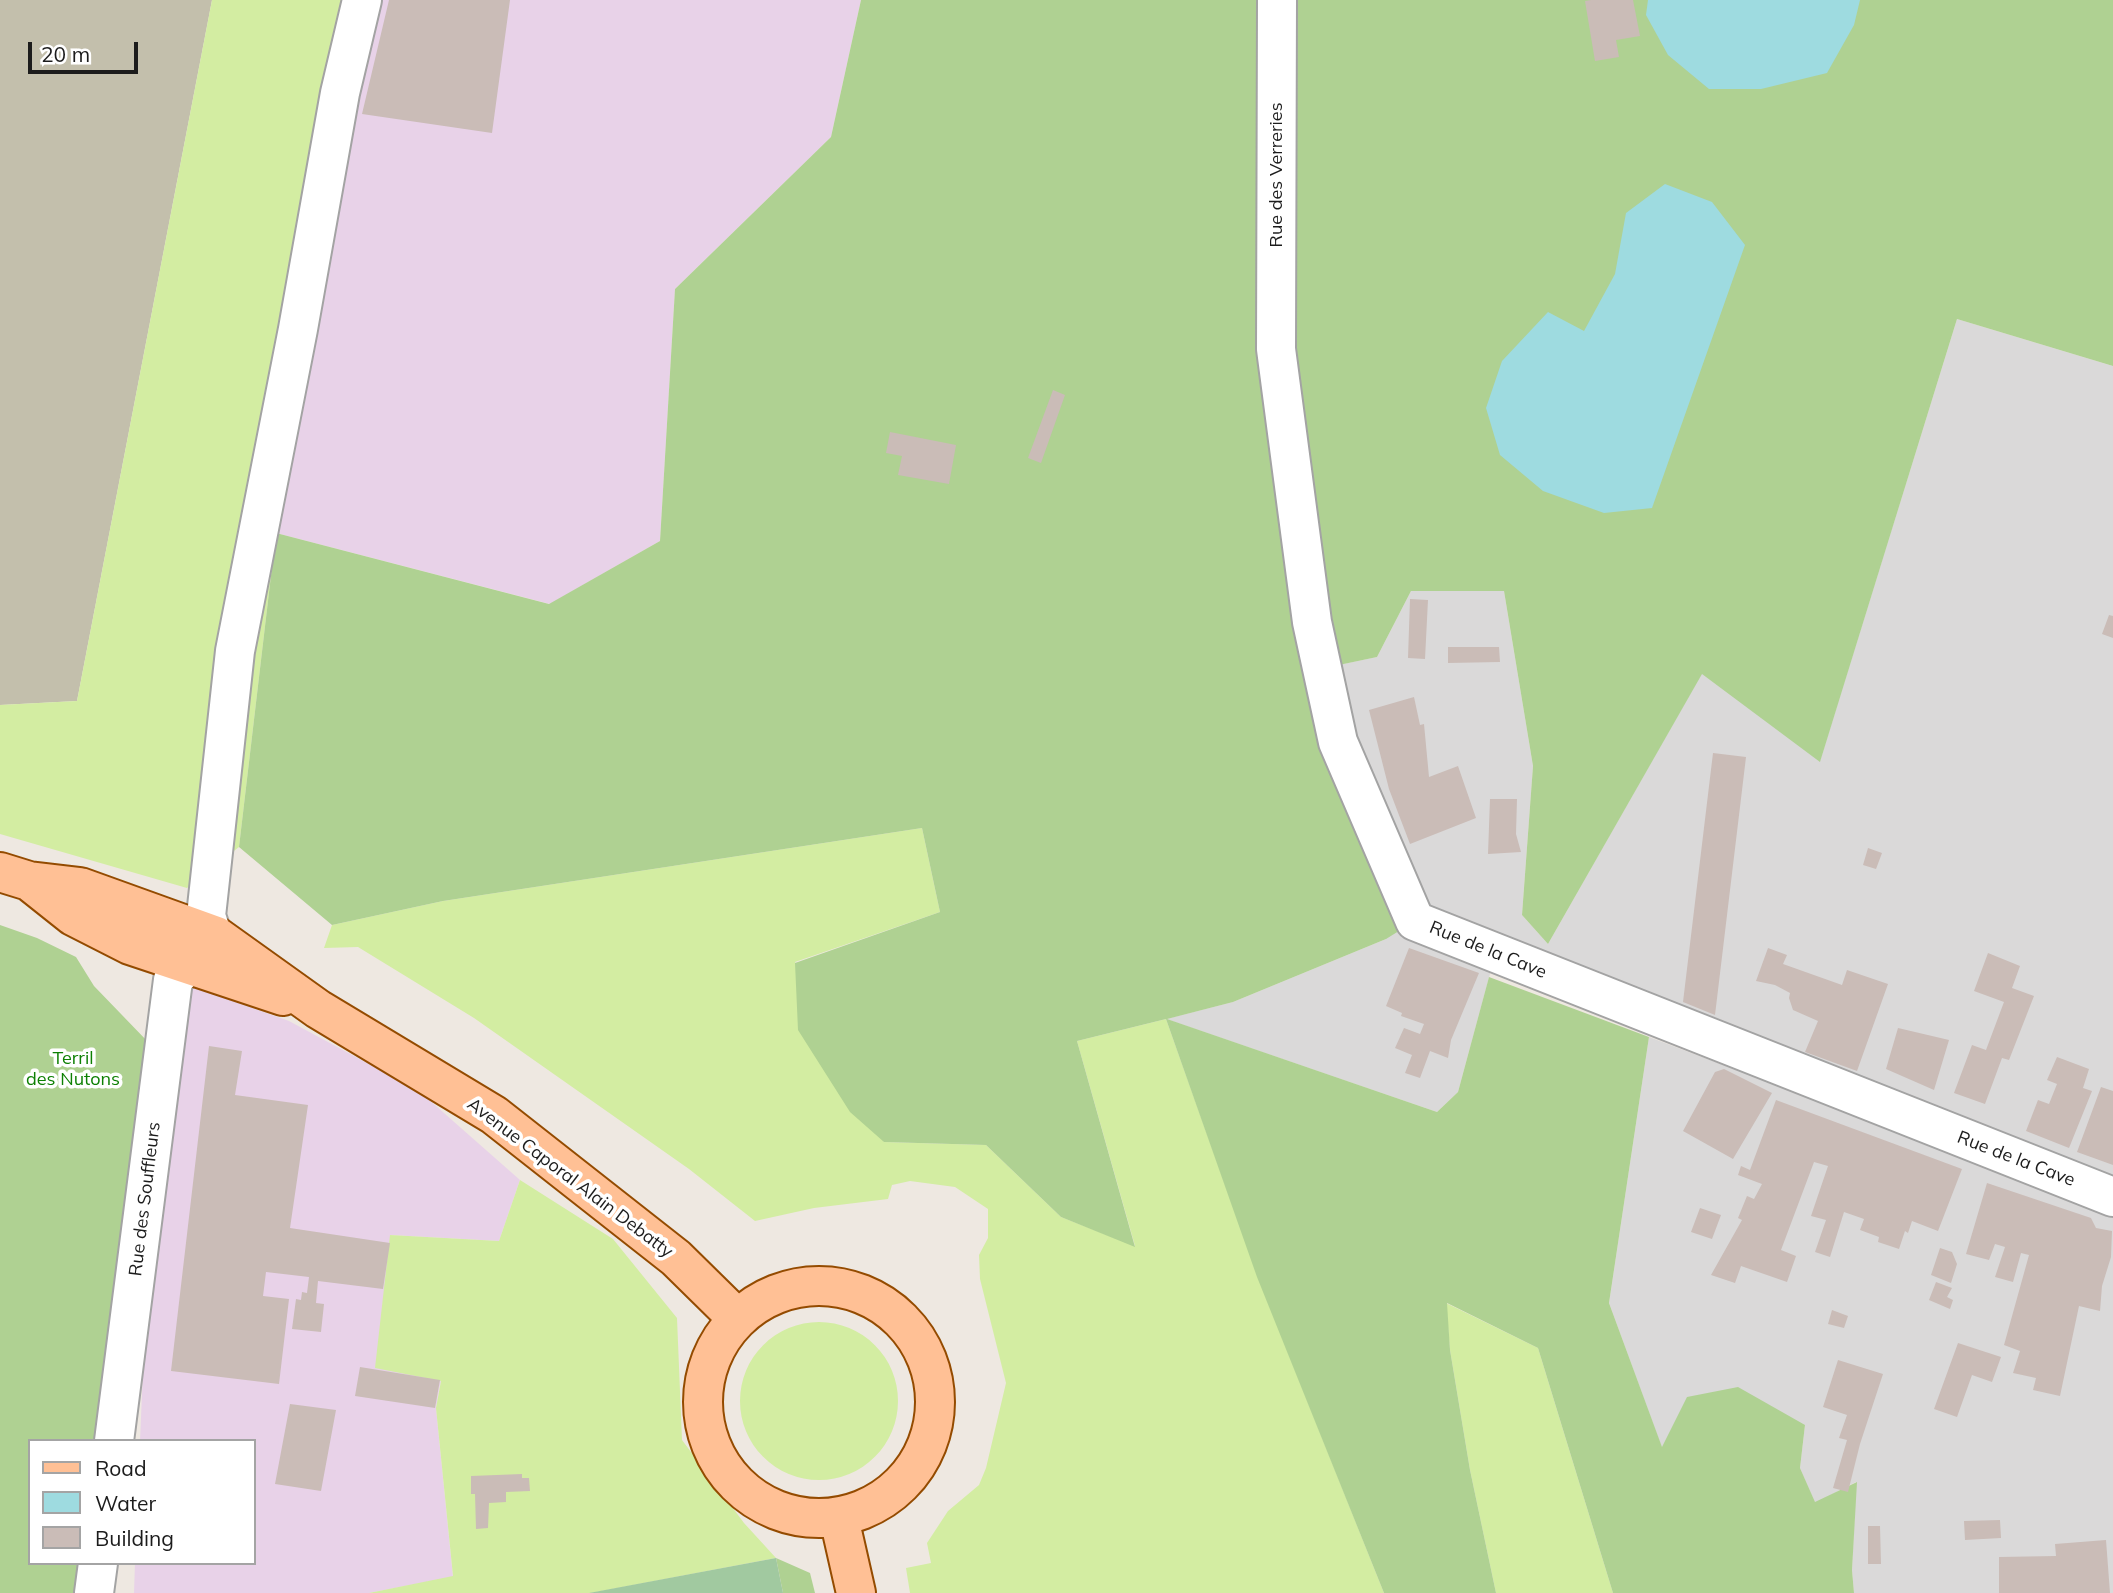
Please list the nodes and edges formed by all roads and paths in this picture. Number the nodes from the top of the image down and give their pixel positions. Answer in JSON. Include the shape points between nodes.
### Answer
{"nodes":[{"id":1,"x":362,"y":0,"type":"edge"},
{"id":2,"x":1277,"y":0,"type":"edge"},
{"id":3,"x":1276,"y":349,"type":"joint"},
{"id":4,"x":15,"y":876,"type":"edge"},
{"id":5,"x":212,"y":934,"type":"junction"},
{"id":6,"x":188,"y":964,"type":"junction"},
{"id":7,"x":318,"y":1009,"type":"junction"},
{"id":8,"x":2113,"y":1197,"type":"edge"},
{"id":9,"x":737,"y":1319,"type":"junction"},
{"id":10,"x":114,"y":1439,"type":"edge"},
{"id":11,"x":839,"y":1518,"type":"junction"},
{"id":12,"x":98,"y":1565,"type":"edge"},
{"id":13,"x":94,"y":1593,"type":"edge"},
{"id":14,"x":856,"y":1593,"type":"edge"}],
"edges":[{"from":1,"to":5,"type":"street","via":[[340,93],[235,651],[206,916]]},
{"from":2,"to":3,"type":"street","name":"Rue des Verreries"},
{"from":3,"to":8,"type":"street","name":"Rue de la Cave","via":[[1312,622],[1338,742],[1415,921]]},
{"from":4,"to":5,"type":"main road","via":[[80,887]]},
{"from":4,"to":6,"type":"main road","via":[[72,916],[130,945]]},
{"from":5,"to":7,"type":"main road"},
{"from":6,"to":7,"type":"main road"},
{"from":6,"to":10,"type":"street","name":"Rue des Souffleurs","via":[[173,980]]},
{"from":7,"to":9,"type":"main road","name":"Avenue Caporal Alain Debatty","via":[[494,1115],[677,1258]]},
{"from":9,"to":11,"type":"main road","via":[[715,1349],[704,1383],[704,1420],[715,1454],[736,1485],[766,1506],[801,1518]]},
{"from":9,"to":11,"type":"main road","via":[[770,1296],[808,1286],[848,1289],[884,1305],[914,1333],[931,1368],[936,1408],[928,1447],[906,1481],[874,1506]]},
{"from":11,"to":14,"type":"main road"},
{"from":12,"to":13,"type":"street"}]}
